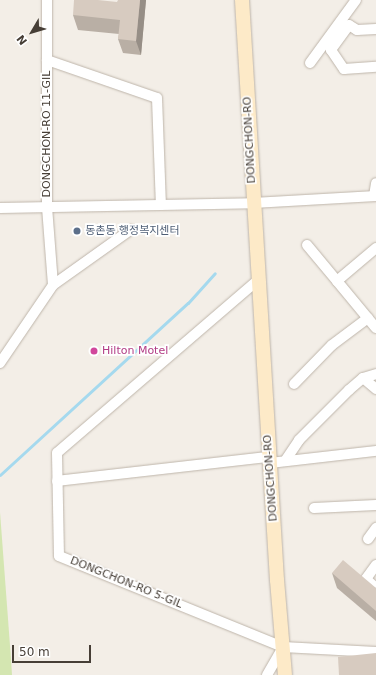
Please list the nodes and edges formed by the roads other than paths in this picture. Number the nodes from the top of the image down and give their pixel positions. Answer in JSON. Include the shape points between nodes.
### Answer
{"nodes":[{"id":1,"x":47,"y":0,"type":"edge"},
{"id":2,"x":242,"y":0,"type":"edge"},
{"id":3,"x":356,"y":0,"type":"edge"},
{"id":4,"x":376,"y":29,"type":"edge"},
{"id":5,"x":47,"y":60,"type":"junction"},
{"id":6,"x":310,"y":63,"type":"dead end"},
{"id":7,"x":376,"y":66,"type":"edge"},
{"id":8,"x":376,"y":183,"type":"edge"},
{"id":9,"x":375,"y":196,"type":"edge"},
{"id":10,"x":253,"y":202,"type":"junction"},
{"id":11,"x":161,"y":205,"type":"junction"},
{"id":12,"x":47,"y":207,"type":"junction"},
{"id":13,"x":0,"y":208,"type":"edge"},
{"id":14,"x":130,"y":230,"type":"dead end"},
{"id":15,"x":307,"y":245,"type":"dead end"},
{"id":16,"x":376,"y":248,"type":"edge"},
{"id":17,"x":258,"y":280,"type":"junction"},
{"id":18,"x":337,"y":281,"type":"junction"},
{"id":19,"x":53,"y":285,"type":"junction"},
{"id":20,"x":368,"y":318,"type":"junction"},
{"id":21,"x":376,"y":328,"type":"edge"},
{"id":22,"x":0,"y":363,"type":"edge"},
{"id":23,"x":376,"y":374,"type":"edge"},
{"id":24,"x":363,"y":378,"type":"junction"},
{"id":25,"x":294,"y":384,"type":"dead end"},
{"id":26,"x":376,"y":388,"type":"edge"},
{"id":27,"x":376,"y":451,"type":"edge"},
{"id":28,"x":269,"y":460,"type":"junction"},
{"id":29,"x":285,"y":461,"type":"junction"},
{"id":30,"x":57,"y":481,"type":"junction"},
{"id":31,"x":376,"y":505,"type":"edge"},
{"id":32,"x":314,"y":508,"type":"dead end"},
{"id":33,"x":376,"y":528,"type":"edge"},
{"id":34,"x":368,"y":539,"type":"dead end"},
{"id":35,"x":376,"y":565,"type":"edge"},
{"id":36,"x":376,"y":588,"type":"edge"},
{"id":37,"x":283,"y":647,"type":"junction"},
{"id":38,"x":376,"y":652,"type":"edge"},
{"id":39,"x":267,"y":675,"type":"edge"},
{"id":40,"x":285,"y":675,"type":"edge"}],
"edges":[{"from":1,"to":5,"type":"street","name":"DONGCHON-RO 11-GIL"},
{"from":2,"to":10,"type":"main road","name":"DONGCHON-RO"},
{"from":3,"to":6,"type":"street"},
{"from":4,"to":7,"type":"street","via":[[357,30],[349,25],[331,50],[344,69]]},
{"from":5,"to":11,"type":"street","name":"DONGCHON-RO 11-GIL","via":[[157,98]]},
{"from":5,"to":12,"type":"street","name":"DONGCHON-RO 11-GIL"},
{"from":8,"to":9,"type":"street"},
{"from":9,"to":10,"type":"street","name":"DONGCHON-RO 11-GIL"},
{"from":10,"to":11,"type":"street","name":"DONGCHON-RO 11-GIL"},
{"from":10,"to":17,"type":"main road","name":"DONGCHON-RO"},
{"from":11,"to":12,"type":"street","name":"DONGCHON-RO 11-GIL"},
{"from":12,"to":13,"type":"street"},
{"from":12,"to":19,"type":"street","name":"DONGCHON-RO 11-GIL"},
{"from":14,"to":19,"type":"street"},
{"from":15,"to":18,"type":"street"},
{"from":16,"to":18,"type":"street"},
{"from":17,"to":28,"type":"main road","name":"DONGCHON-RO"},
{"from":17,"to":30,"type":"street","via":[[57,453]]},
{"from":18,"to":20,"type":"street"},
{"from":19,"to":22,"type":"street"},
{"from":20,"to":21,"type":"street"},
{"from":20,"to":25,"type":"street","via":[[332,346]]},
{"from":23,"to":24,"type":"street"},
{"from":24,"to":26,"type":"street"},
{"from":24,"to":29,"type":"street","via":[[299,440]]},
{"from":27,"to":29,"type":"street"},
{"from":28,"to":29,"type":"street"},
{"from":28,"to":30,"type":"street"},
{"from":28,"to":37,"type":"main road","name":"DONGCHON-RO"},
{"from":30,"to":37,"type":"street","name":"DONGCHON-RO 5-GIL","via":[[58,556]]},
{"from":31,"to":32,"type":"street"},
{"from":33,"to":34,"type":"street"},
{"from":35,"to":36,"type":"street","via":[[366,579]]},
{"from":37,"to":38,"type":"street"},
{"from":37,"to":39,"type":"street"},
{"from":37,"to":40,"type":"main road","name":"DONGCHON-RO"}]}
